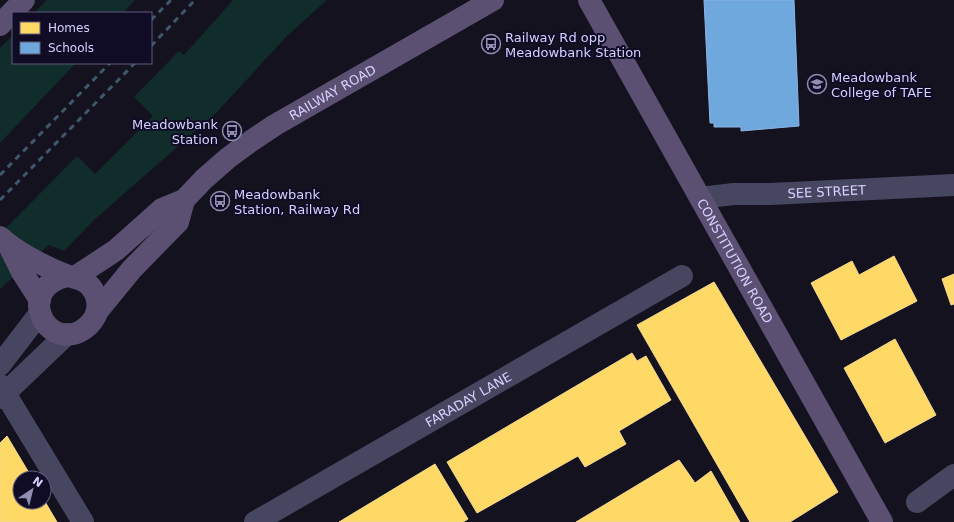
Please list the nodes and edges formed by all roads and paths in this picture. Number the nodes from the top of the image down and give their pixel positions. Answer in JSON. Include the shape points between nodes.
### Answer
{"nodes":[{"id":1,"x":24,"y":0,"type":"edge"},
{"id":2,"x":493,"y":0,"type":"edge"},
{"id":3,"x":589,"y":0,"type":"edge"},
{"id":4,"x":12,"y":12,"type":"edge"},
{"id":5,"x":12,"y":12,"type":"edge"},
{"id":6,"x":0,"y":25,"type":"edge"},
{"id":7,"x":954,"y":185,"type":"edge"},
{"id":8,"x":700,"y":198,"type":"junction"},
{"id":9,"x":184,"y":200,"type":"junction"},
{"id":10,"x":5,"y":241,"type":"edge"},
{"id":11,"x":28,"y":266,"type":"junction"},
{"id":12,"x":71,"y":276,"type":"junction"},
{"id":13,"x":682,"y":276,"type":"dead end"},
{"id":14,"x":40,"y":306,"type":"junction"},
{"id":15,"x":96,"y":313,"type":"junction"},
{"id":16,"x":67,"y":334,"type":"junction"},
{"id":17,"x":0,"y":365,"type":"edge"},
{"id":18,"x":2,"y":392,"type":"edge"},
{"id":19,"x":954,"y":475,"type":"edge"},
{"id":20,"x":917,"y":502,"type":"dead end"},
{"id":21,"x":83,"y":522,"type":"edge"},
{"id":22,"x":255,"y":522,"type":"edge"},
{"id":23,"x":882,"y":522,"type":"edge"}],
"edges":[{"from":1,"to":5,"type":"main road"},
{"from":2,"to":9,"type":"main road","name":"RAILWAY ROAD","via":[[275,125],[228,158]]},
{"from":3,"to":8,"type":"main road","name":"CONSTITUTION ROAD"},
{"from":4,"to":6,"type":"main road"},
{"from":7,"to":8,"type":"street","name":"SEE STREET","via":[[734,194]]},
{"from":8,"to":23,"type":"main road","name":"CONSTITUTION ROAD"},
{"from":9,"to":12,"type":"main road","name":"RAILWAY ROAD","via":[[162,209],[116,250]]},
{"from":9,"to":15,"type":"main road","name":"RAILWAY ROAD","via":[[178,222],[132,269]]},
{"from":10,"to":11,"type":"main road"},
{"from":11,"to":12,"type":"main road"},
{"from":11,"to":14,"type":"main road"},
{"from":12,"to":14,"type":"main road","via":[[51,282],[45,288]]},
{"from":12,"to":15,"type":"main road","via":[[83,280],[90,286],[98,303]]},
{"from":13,"to":22,"type":"street","name":"FARADAY LANE"},
{"from":14,"to":16,"type":"main road","via":[[43,321],[49,328]]},
{"from":14,"to":17,"type":"street"},
{"from":15,"to":16,"type":"main road","via":[[86,328],[77,333]]},
{"from":16,"to":18,"type":"street"},
{"from":18,"to":21,"type":"street"},
{"from":19,"to":20,"type":"street"}]}
